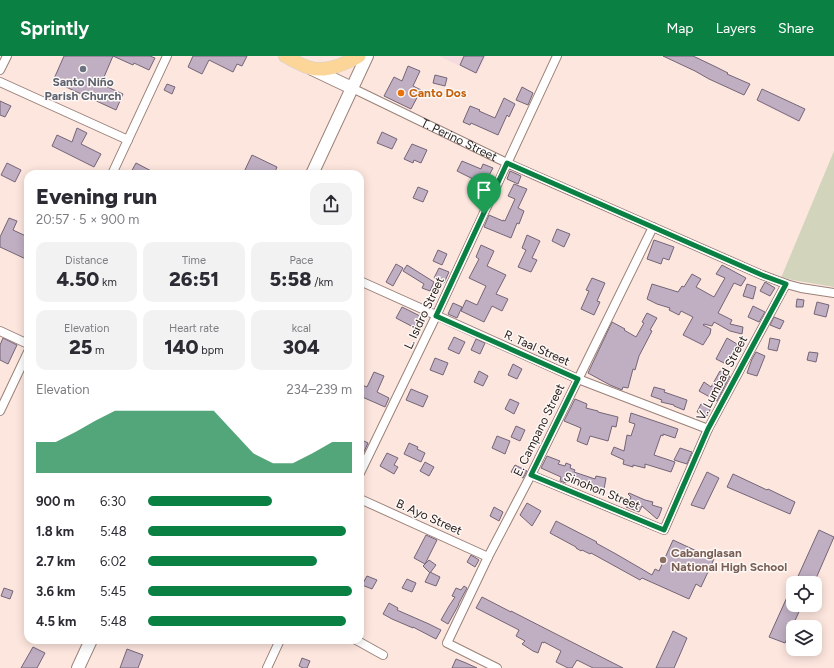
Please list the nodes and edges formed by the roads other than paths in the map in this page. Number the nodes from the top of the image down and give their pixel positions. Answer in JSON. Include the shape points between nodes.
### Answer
{"nodes":[{"id":1,"x":7,"y":56,"type":"edge"},
{"id":2,"x":167,"y":56,"type":"edge"},
{"id":3,"x":285,"y":56,"type":"edge"},
{"id":4,"x":359,"y":56,"type":"edge"},
{"id":5,"x":367,"y":56,"type":"edge"},
{"id":6,"x":557,"y":56,"type":"edge"},
{"id":7,"x":310,"y":68,"type":"junction"},
{"id":8,"x":0,"y":70,"type":"edge"},
{"id":9,"x":0,"y":82,"type":"edge"},
{"id":10,"x":352,"y":88,"type":"junction"},
{"id":11,"x":128,"y":140,"type":"junction"},
{"id":12,"x":507,"y":163,"type":"junction"},
{"id":13,"x":114,"y":170,"type":"edge"},
{"id":14,"x":314,"y":170,"type":"edge"},
{"id":15,"x":653,"y":227,"type":"junction"},
{"id":16,"x":364,"y":283,"type":"edge"},
{"id":17,"x":786,"y":284,"type":"junction"},
{"id":18,"x":834,"y":293,"type":"edge"},
{"id":19,"x":436,"y":316,"type":"junction"},
{"id":20,"x":0,"y":331,"type":"edge"},
{"id":21,"x":24,"y":342,"type":"edge"},
{"id":22,"x":24,"y":360,"type":"edge"},
{"id":23,"x":578,"y":379,"type":"junction"},
{"id":24,"x":0,"y":411,"type":"edge"},
{"id":25,"x":708,"y":429,"type":"junction"},
{"id":26,"x":364,"y":465,"type":"edge"},
{"id":27,"x":531,"y":475,"type":"junction"},
{"id":28,"x":364,"y":501,"type":"edge"},
{"id":29,"x":664,"y":530,"type":"joint"},
{"id":30,"x":488,"y":557,"type":"junction"},
{"id":31,"x":89,"y":644,"type":"edge"},
{"id":32,"x":278,"y":644,"type":"edge"},
{"id":33,"x":363,"y":644,"type":"edge"},
{"id":34,"x":383,"y":655,"type":"dead end"},
{"id":35,"x":78,"y":668,"type":"edge"},
{"id":36,"x":267,"y":668,"type":"edge"},
{"id":37,"x":497,"y":668,"type":"edge"}],
"edges":[{"from":1,"to":8,"type":"street"},
{"from":2,"to":11,"type":"street"},
{"from":3,"to":7,"type":"main road"},
{"from":4,"to":7,"type":"main road","via":[[335,66]]},
{"from":5,"to":10,"type":"street"},
{"from":6,"to":12,"type":"street","name":"L. Isidro Street"},
{"from":7,"to":10,"type":"street","name":"T. Perino Street"},
{"from":9,"to":11,"type":"street"},
{"from":10,"to":12,"type":"street","name":"T. Perino Street"},
{"from":10,"to":14,"type":"street"},
{"from":11,"to":13,"type":"street"},
{"from":12,"to":15,"type":"street","name":"T. Perino Street"},
{"from":12,"to":19,"type":"street","name":"L. Isidro Street"},
{"from":15,"to":17,"type":"street","name":"T. Perino Street"},
{"from":15,"to":23,"type":"street","name":"E. Campano Street"},
{"from":16,"to":19,"type":"street","name":"R. Taal Street"},
{"from":17,"to":18,"type":"street","name":"T. Perino Street"},
{"from":17,"to":25,"type":"street","name":"V. Lumbad Street"},
{"from":19,"to":23,"type":"street","name":"R. Taal Street"},
{"from":19,"to":26,"type":"street","name":"L. Isidro Street"},
{"from":20,"to":21,"type":"street"},
{"from":22,"to":24,"type":"street"},
{"from":23,"to":25,"type":"street","name":"R. Taal Street"},
{"from":23,"to":27,"type":"street","name":"E. Campano Street"},
{"from":25,"to":29,"type":"street","name":"V. Lumbad Street"},
{"from":27,"to":29,"type":"street","name":"Sinohon Street"},
{"from":27,"to":30,"type":"street","name":"E. Campano Street"},
{"from":28,"to":30,"type":"street","name":"B. Ayo Street"},
{"from":30,"to":37,"type":"street","name":"E. Campano Street","via":[[447,643]]},
{"from":31,"to":35,"type":"street"},
{"from":32,"to":36,"type":"street"},
{"from":33,"to":34,"type":"street"}]}
